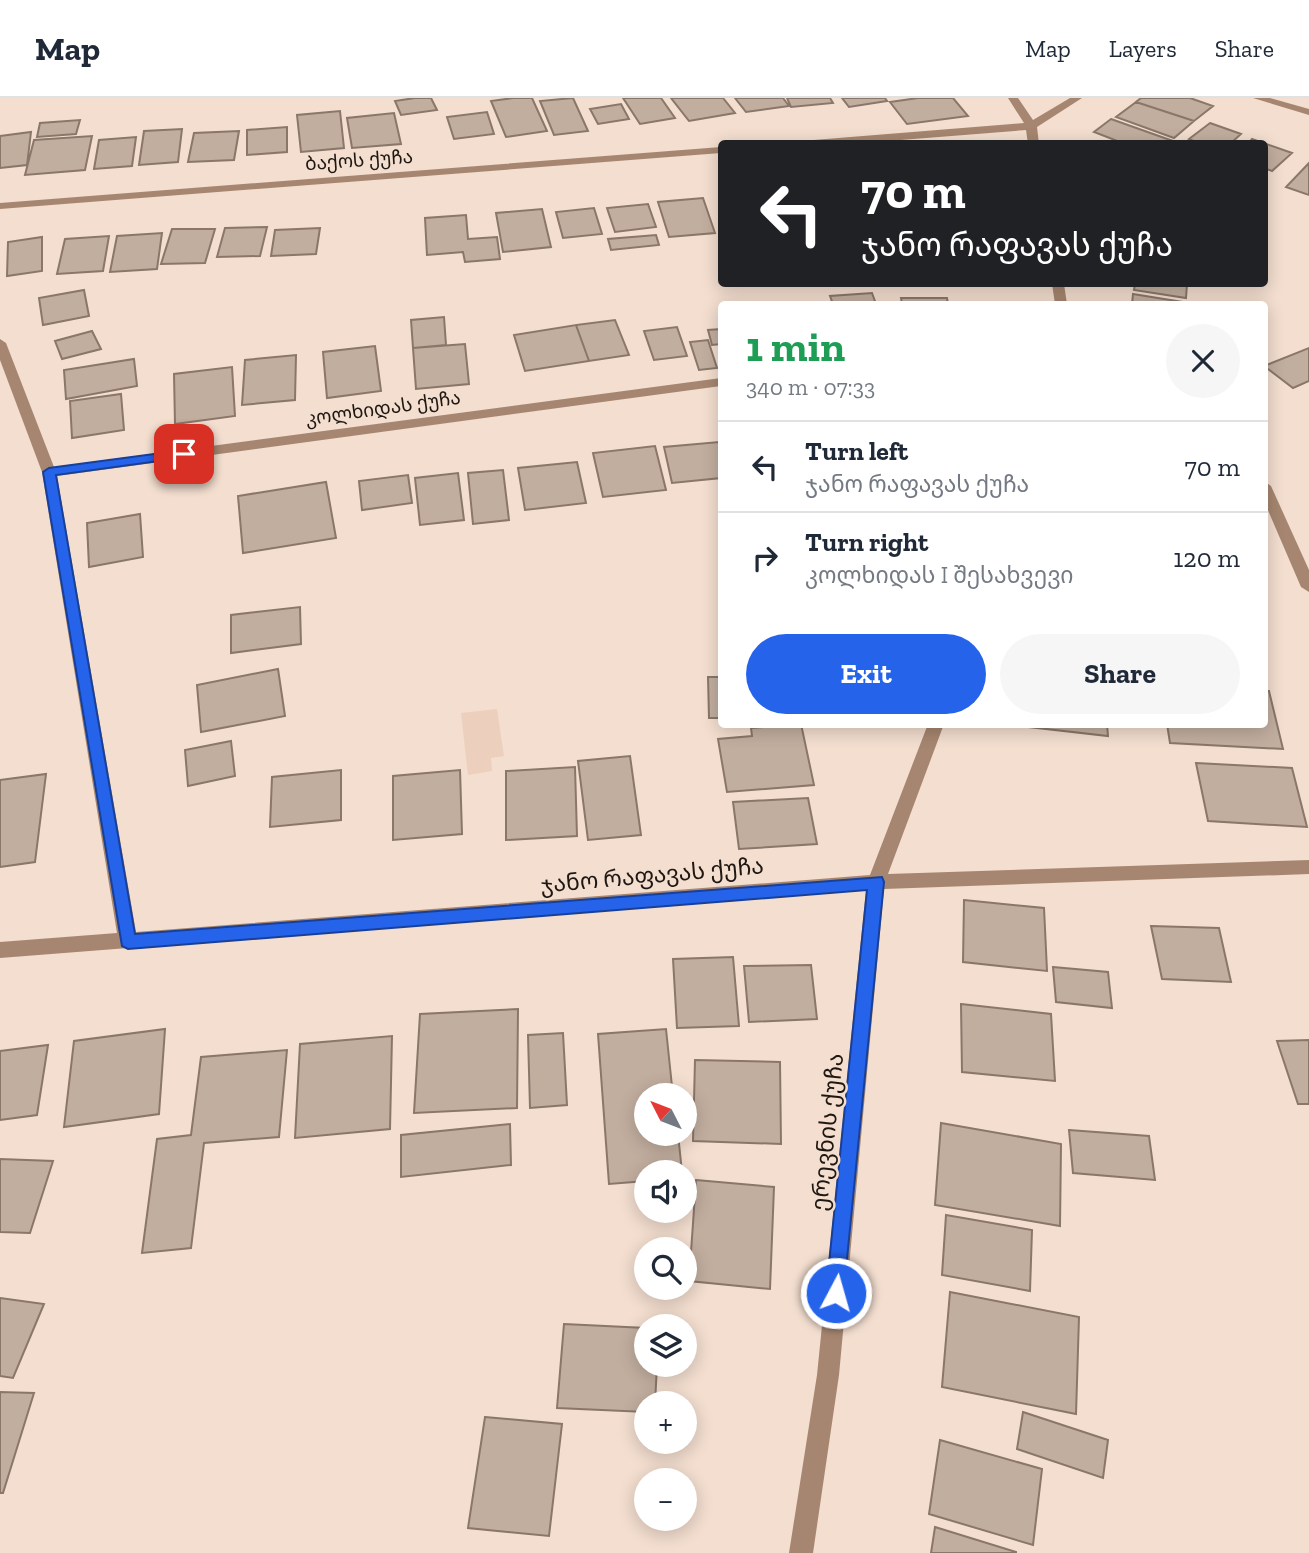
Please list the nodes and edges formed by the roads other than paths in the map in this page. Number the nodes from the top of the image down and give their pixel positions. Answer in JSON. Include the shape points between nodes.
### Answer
{"nodes":[{"id":1,"x":1013,"y":98,"type":"edge"},
{"id":2,"x":1077,"y":98,"type":"edge"},
{"id":3,"x":1258,"y":98,"type":"edge"},
{"id":4,"x":1309,"y":112,"type":"edge"},
{"id":5,"x":1031,"y":126,"type":"junction"},
{"id":6,"x":852,"y":140,"type":"edge"},
{"id":7,"x":1033,"y":140,"type":"edge"},
{"id":8,"x":718,"y":150,"type":"edge"},
{"id":9,"x":0,"y":206,"type":"edge"},
{"id":10,"x":0,"y":343,"type":"edge"},
{"id":11,"x":718,"y":382,"type":"edge"},
{"id":12,"x":49,"y":472,"type":"junction"},
{"id":13,"x":1268,"y":495,"type":"edge"},
{"id":14,"x":1309,"y":587,"type":"edge"},
{"id":15,"x":934,"y":728,"type":"edge"},
{"id":16,"x":1309,"y":867,"type":"edge"},
{"id":17,"x":876,"y":882,"type":"junction"},
{"id":18,"x":128,"y":941,"type":"junction"},
{"id":19,"x":0,"y":950,"type":"edge"},
{"id":20,"x":801,"y":1553,"type":"edge"}],
"edges":[{"from":1,"to":5,"type":"street"},
{"from":2,"to":5,"type":"street"},
{"from":3,"to":4,"type":"street"},
{"from":5,"to":6,"type":"street"},
{"from":5,"to":7,"type":"street"},
{"from":8,"to":9,"type":"street","name":"ბაქოს ქუჩა"},
{"from":10,"to":12,"type":"street"},
{"from":11,"to":12,"type":"street","name":"კოლხიდას ქუჩა"},
{"from":12,"to":18,"type":"street"},
{"from":13,"to":14,"type":"street"},
{"from":15,"to":17,"type":"street","name":"ერევნის ქუჩა"},
{"from":16,"to":17,"type":"street","name":"ჯანო რაფავას ქუჩა"},
{"from":17,"to":18,"type":"street","name":"ჯანო რაფავას ქუჩა"},
{"from":17,"to":20,"type":"street","name":"ერევნის ქუჩა","via":[[828,1375]]},
{"from":18,"to":19,"type":"street","name":"ჯანო რაფავას ქუჩა"}]}
